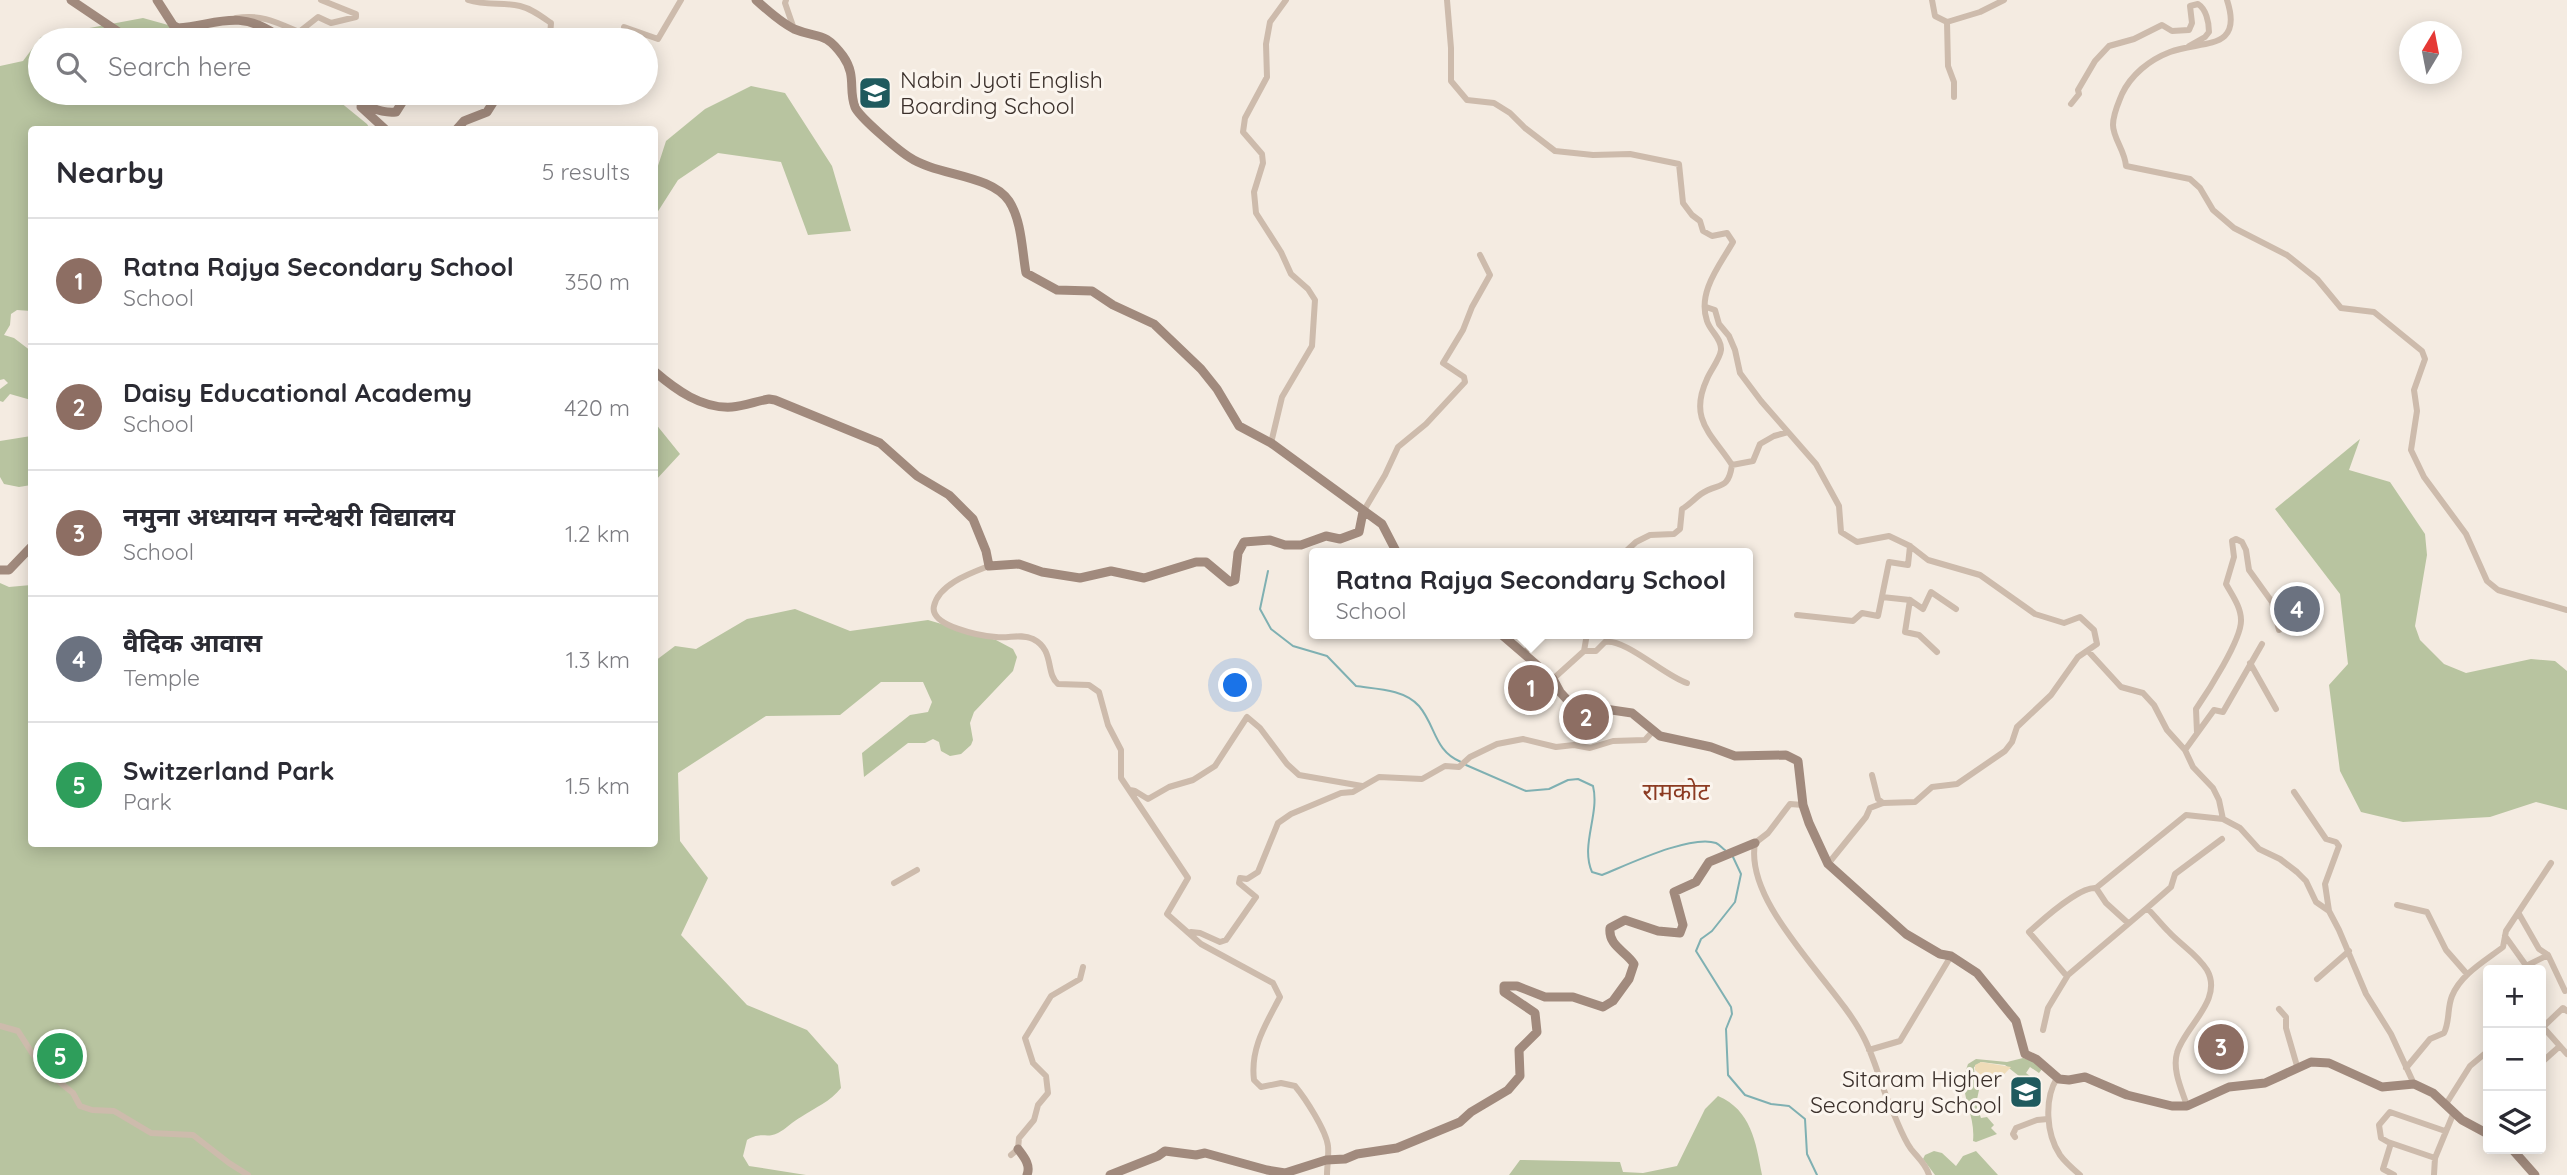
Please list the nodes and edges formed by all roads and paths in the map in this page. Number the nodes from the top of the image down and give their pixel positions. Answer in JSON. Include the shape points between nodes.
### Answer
{"nodes":[{"id":1,"x":71,"y":0,"type":"edge"},
{"id":2,"x":157,"y":0,"type":"edge"},
{"id":3,"x":321,"y":0,"type":"edge"},
{"id":4,"x":468,"y":0,"type":"edge"},
{"id":5,"x":681,"y":0,"type":"edge"},
{"id":6,"x":756,"y":0,"type":"edge"},
{"id":7,"x":786,"y":0,"type":"edge"},
{"id":8,"x":1286,"y":0,"type":"edge"},
{"id":9,"x":1447,"y":0,"type":"edge"},
{"id":10,"x":1932,"y":0,"type":"edge"},
{"id":11,"x":2004,"y":0,"type":"edge"},
{"id":12,"x":2227,"y":0,"type":"edge"},
{"id":13,"x":234,"y":19,"type":"junction"},
{"id":14,"x":1947,"y":22,"type":"junction"},
{"id":15,"x":113,"y":28,"type":"edge"},
{"id":16,"x":266,"y":28,"type":"edge"},
{"id":17,"x":290,"y":28,"type":"edge"},
{"id":18,"x":304,"y":28,"type":"edge"},
{"id":19,"x":551,"y":28,"type":"edge"},
{"id":20,"x":794,"y":29,"type":"junction"},
{"id":21,"x":658,"y":37,"type":"edge"},
{"id":22,"x":2187,"y":47,"type":"junction"},
{"id":23,"x":1954,"y":97,"type":"dead end"},
{"id":24,"x":2071,"y":104,"type":"dead end"},
{"id":25,"x":359,"y":105,"type":"edge"},
{"id":26,"x":366,"y":105,"type":"edge"},
{"id":27,"x":400,"y":105,"type":"edge"},
{"id":28,"x":491,"y":105,"type":"edge"},
{"id":29,"x":382,"y":126,"type":"edge"},
{"id":30,"x":460,"y":126,"type":"edge"},
{"id":31,"x":1480,"y":255,"type":"dead end"},
{"id":32,"x":1706,"y":307,"type":"junction"},
{"id":33,"x":658,"y":374,"type":"edge"},
{"id":34,"x":1788,"y":432,"type":"junction"},
{"id":35,"x":1271,"y":443,"type":"junction"},
{"id":36,"x":1732,"y":466,"type":"junction"},
{"id":37,"x":1363,"y":512,"type":"junction"},
{"id":38,"x":1910,"y":546,"type":"junction"},
{"id":39,"x":1394,"y":548,"type":"edge"},
{"id":40,"x":1629,"y":548,"type":"edge"},
{"id":41,"x":28,"y":550,"type":"edge"},
{"id":42,"x":989,"y":566,"type":"junction"},
{"id":43,"x":0,"y":570,"type":"edge"},
{"id":44,"x":1882,"y":597,"type":"junction"},
{"id":45,"x":1910,"y":600,"type":"junction"},
{"id":46,"x":1956,"y":610,"type":"dead end"},
{"id":47,"x":2567,"y":610,"type":"edge"},
{"id":48,"x":1797,"y":615,"type":"dead end"},
{"id":49,"x":2279,"y":630,"type":"dead end"},
{"id":50,"x":1507,"y":639,"type":"edge"},
{"id":51,"x":1535,"y":639,"type":"edge"},
{"id":52,"x":1586,"y":639,"type":"edge"},
{"id":53,"x":1610,"y":639,"type":"edge"},
{"id":54,"x":1616,"y":639,"type":"edge"},
{"id":55,"x":2262,"y":644,"type":"dead end"},
{"id":56,"x":1584,"y":651,"type":"junction"},
{"id":57,"x":2088,"y":651,"type":"junction"},
{"id":58,"x":1937,"y":652,"type":"dead end"},
{"id":59,"x":1524,"y":654,"type":"junction"},
{"id":60,"x":2250,"y":663,"type":"junction"},
{"id":61,"x":1553,"y":679,"type":"junction"},
{"id":62,"x":1687,"y":683,"type":"dead end"},
{"id":63,"x":2276,"y":709,"type":"dead end"},
{"id":64,"x":1653,"y":731,"type":"junction"},
{"id":65,"x":2197,"y":733,"type":"junction"},
{"id":66,"x":2185,"y":750,"type":"junction"},
{"id":67,"x":1872,"y":775,"type":"dead end"},
{"id":68,"x":1362,"y":786,"type":"junction"},
{"id":69,"x":1130,"y":790,"type":"junction"},
{"id":70,"x":2294,"y":792,"type":"dead end"},
{"id":71,"x":1883,"y":803,"type":"junction"},
{"id":72,"x":1803,"y":805,"type":"junction"},
{"id":73,"x":2223,"y":819,"type":"junction"},
{"id":74,"x":2222,"y":839,"type":"dead end"},
{"id":75,"x":1755,"y":843,"type":"junction"},
{"id":76,"x":2551,"y":863,"type":"dead end"},
{"id":77,"x":1828,"y":864,"type":"junction"},
{"id":78,"x":917,"y":870,"type":"dead end"},
{"id":79,"x":894,"y":883,"type":"dead end"},
{"id":80,"x":2096,"y":888,"type":"junction"},
{"id":81,"x":2397,"y":905,"type":"dead end"},
{"id":82,"x":2147,"y":908,"type":"junction"},
{"id":83,"x":2329,"y":911,"type":"junction"},
{"id":84,"x":2519,"y":914,"type":"junction"},
{"id":85,"x":2128,"y":923,"type":"junction"},
{"id":86,"x":1190,"y":932,"type":"junction"},
{"id":87,"x":2505,"y":936,"type":"junction"},
{"id":88,"x":2349,"y":951,"type":"junction"},
{"id":89,"x":2548,"y":955,"type":"junction"},
{"id":90,"x":1951,"y":956,"type":"junction"},
{"id":91,"x":1083,"y":967,"type":"dead end"},
{"id":92,"x":2467,"y":974,"type":"junction"},
{"id":93,"x":2068,"y":975,"type":"junction"},
{"id":94,"x":2316,"y":979,"type":"dead end"},
{"id":95,"x":2564,"y":991,"type":"dead end"},
{"id":96,"x":2279,"y":1009,"type":"dead end"},
{"id":97,"x":2567,"y":1011,"type":"edge"},
{"id":98,"x":0,"y":1028,"type":"edge"},
{"id":99,"x":2043,"y":1030,"type":"dead end"},
{"id":100,"x":2560,"y":1046,"type":"junction"},
{"id":101,"x":1868,"y":1050,"type":"junction"},
{"id":102,"x":2567,"y":1054,"type":"edge"},
{"id":103,"x":2483,"y":1055,"type":"edge"},
{"id":104,"x":2546,"y":1059,"type":"edge"},
{"id":105,"x":2297,"y":1066,"type":"junction"},
{"id":106,"x":2406,"y":1068,"type":"junction"},
{"id":107,"x":2057,"y":1077,"type":"junction"},
{"id":108,"x":2414,"y":1084,"type":"junction"},
{"id":109,"x":2446,"y":1104,"type":"junction"},
{"id":110,"x":2187,"y":1106,"type":"junction"},
{"id":111,"x":2454,"y":1112,"type":"junction"},
{"id":112,"x":2048,"y":1119,"type":"junction"},
{"id":113,"x":2483,"y":1130,"type":"edge"},
{"id":114,"x":2445,"y":1131,"type":"junction"},
{"id":115,"x":2015,"y":1137,"type":"dead end"},
{"id":116,"x":2392,"y":1143,"type":"junction"},
{"id":117,"x":1015,"y":1152,"type":"joint"},
{"id":118,"x":2516,"y":1154,"type":"edge"},
{"id":119,"x":2435,"y":1158,"type":"junction"},
{"id":120,"x":1326,"y":1160,"type":"junction"},
{"id":121,"x":248,"y":1175,"type":"edge"},
{"id":122,"x":1027,"y":1175,"type":"edge"},
{"id":123,"x":1110,"y":1175,"type":"edge"},
{"id":124,"x":1327,"y":1175,"type":"edge"},
{"id":125,"x":1929,"y":1175,"type":"edge"},
{"id":126,"x":2080,"y":1175,"type":"edge"},
{"id":127,"x":2394,"y":1175,"type":"edge"},
{"id":128,"x":2434,"y":1175,"type":"edge"},
{"id":129,"x":2535,"y":1175,"type":"edge"}],
"edges":[{"from":1,"to":15,"type":"main road"},
{"from":2,"to":13,"type":"main road","via":[[178,28]]},
{"from":3,"to":18,"type":"street","via":[[356,18],[331,23],[318,17]]},
{"from":4,"to":19,"type":"street","via":[[524,7],[551,23]]},
{"from":5,"to":21,"type":"street"},
{"from":6,"to":20,"type":"main road"},
{"from":7,"to":20,"type":"street"},
{"from":8,"to":35,"type":"street","via":[[1270,22],[1267,78],[1245,118],[1243,132],[1262,155],[1254,192],[1256,213],[1291,274],[1315,300],[1315,328],[1312,346],[1282,397]]},
{"from":9,"to":32,"type":"street","via":[[1451,81],[1467,100],[1494,103],[1555,151],[1629,154],[1679,164],[1683,203],[1700,220],[1703,231],[1712,236],[1727,233],[1733,242],[1706,289]]},
{"from":10,"to":14,"type":"street","via":[[1935,16]]},
{"from":11,"to":14,"type":"street"},
{"from":12,"to":22,"type":"street","via":[[2232,15],[2229,31],[2219,42]]},
{"from":13,"to":16,"type":"main road"},
{"from":13,"to":17,"type":"street","via":[[252,15]]},
{"from":14,"to":23,"type":"street"},
{"from":20,"to":35,"type":"main road","via":[[825,36],[843,56],[853,75],[854,105],[860,116],[907,157],[991,185],[1008,199],[1026,273],[1057,290],[1092,291],[1154,324],[1201,369],[1239,426]]},
{"from":22,"to":24,"type":"street","via":[[2209,32],[2208,20],[2197,4],[2189,6],[2189,30],[2178,32],[2162,25],[2109,46]]},
{"from":22,"to":47,"type":"street","via":[[2148,64],[2127,82],[2112,127],[2126,166],[2190,179],[2213,211],[2234,228],[2287,255],[2317,279],[2341,308],[2374,312],[2422,351],[2425,359],[2414,390],[2417,411],[2411,450],[2424,477],[2466,534],[2487,582],[2498,590]]},
{"from":25,"to":29,"type":"main road"},
{"from":26,"to":27,"type":"main road","via":[[389,113]]},
{"from":28,"to":30,"type":"main road"},
{"from":31,"to":37,"type":"street","via":[[1490,275],[1443,362],[1465,382],[1398,447]]},
{"from":32,"to":34,"type":"street","via":[[1715,310],[1729,336],[1740,373]]},
{"from":32,"to":36,"type":"street","via":[[1706,320],[1721,351],[1705,382],[1700,417]]},
{"from":33,"to":42,"type":"main road","via":[[677,391],[712,405],[733,407],[775,400],[880,443],[966,510],[979,532]]},
{"from":34,"to":36,"type":"street","via":[[1760,444],[1753,461]]},
{"from":34,"to":38,"type":"street","via":[[1816,464],[1839,506],[1841,532],[1857,542],[1889,536]]},
{"from":35,"to":37,"type":"main road"},
{"from":36,"to":40,"type":"street","via":[[1725,485],[1698,496],[1682,509],[1680,529],[1674,534],[1650,535]]},
{"from":37,"to":39,"type":"main road","via":[[1382,524]]},
{"from":37,"to":42,"type":"main road","via":[[1359,532],[1350,537],[1326,536],[1301,545],[1244,542],[1238,552],[1236,580],[1230,582],[1206,562],[1144,578],[1111,571],[1080,578],[1019,564]]},
{"from":38,"to":44,"type":"street","via":[[1908,565],[1889,562]]},
{"from":38,"to":57,"type":"street","via":[[1928,560],[1980,575],[2035,614],[2064,623],[2080,617],[2094,630],[2097,643]]},
{"from":41,"to":43,"type":"main road","via":[[9,570]]},
{"from":42,"to":69,"type":"street","via":[[956,579],[935,601],[937,619],[962,631],[1034,640],[1046,652],[1058,684],[1089,685],[1099,692],[1121,750],[1121,778]]},
{"from":44,"to":45,"type":"street"},
{"from":44,"to":48,"type":"street","via":[[1878,617],[1862,613],[1853,621]]},
{"from":45,"to":46,"type":"street","via":[[1923,609],[1931,592]]},
{"from":45,"to":58,"type":"street","via":[[1905,632],[1923,638]]},
{"from":49,"to":65,"type":"street","via":[[2272,602],[2249,570],[2242,542],[2232,541],[2234,557],[2226,584],[2241,621],[2238,636],[2196,709]]},
{"from":50,"to":59,"type":"main road"},
{"from":51,"to":59,"type":"street"},
{"from":52,"to":56,"type":"street"},
{"from":53,"to":56,"type":"street","via":[[1596,651]]},
{"from":54,"to":62,"type":"street"},
{"from":55,"to":60,"type":"street"},
{"from":56,"to":61,"type":"street"},
{"from":57,"to":66,"type":"street","via":[[2122,687],[2148,698]]},
{"from":57,"to":71,"type":"street","via":[[2017,727],[2005,751],[1957,784],[1932,787],[1915,802]]},
{"from":59,"to":61,"type":"main road"},
{"from":60,"to":63,"type":"street"},
{"from":60,"to":65,"type":"street","via":[[2223,712],[2214,710]]},
{"from":61,"to":64,"type":"main road","via":[[1571,704],[1632,713]]},
{"from":64,"to":68,"type":"street","via":[[1645,740],[1613,741],[1590,748],[1556,747],[1523,739],[1497,744],[1459,767],[1445,766],[1422,779],[1379,777]]},
{"from":64,"to":72,"type":"main road","via":[[1735,756],[1795,758]]},
{"from":65,"to":66,"type":"street"},
{"from":66,"to":73,"type":"street","via":[[2219,800]]},
{"from":67,"to":71,"type":"street"},
{"from":68,"to":69,"type":"street","via":[[1299,775],[1247,717],[1215,766],[1193,780],[1148,799]]},
{"from":68,"to":86,"type":"street","via":[[1278,823],[1258,872],[1241,878],[1239,883],[1256,897],[1226,940]]},
{"from":69,"to":86,"type":"street","via":[[1188,878],[1167,914]]},
{"from":70,"to":83,"type":"street","via":[[2326,839],[2339,846],[2325,884]]},
{"from":71,"to":77,"type":"street","via":[[1870,808]]},
{"from":72,"to":75,"type":"street","via":[[1790,804],[1768,834]]},
{"from":72,"to":77,"type":"main road"},
{"from":73,"to":80,"type":"street","via":[[2186,815]]},
{"from":73,"to":83,"type":"street","via":[[2297,872],[2316,902]]},
{"from":74,"to":82,"type":"street","via":[[2175,874],[2171,887]]},
{"from":75,"to":101,"type":"street","via":[[1755,868],[1766,897],[1799,950],[1848,1011]]},
{"from":75,"to":120,"type":"main road","via":[[1710,862],[1696,881],[1674,892],[1683,925],[1680,933],[1625,920],[1611,928],[1612,942],[1634,964],[1610,1005],[1545,997],[1504,986],[1504,992],[1535,1013],[1538,1027],[1519,1050],[1520,1076],[1508,1090],[1433,1135],[1397,1148]]},
{"from":76,"to":84,"type":"street"},
{"from":77,"to":90,"type":"main road","via":[[1906,934]]},
{"from":78,"to":79,"type":"street"},
{"from":80,"to":85,"type":"street"},
{"from":80,"to":93,"type":"street","via":[[2087,889],[2029,932]]},
{"from":81,"to":92,"type":"street","via":[[2427,912],[2438,937]]},
{"from":82,"to":85,"type":"street"},
{"from":82,"to":110,"type":"street","via":[[2195,954],[2211,980],[2202,1013],[2176,1054]]},
{"from":83,"to":88,"type":"street"},
{"from":84,"to":87,"type":"street"},
{"from":84,"to":89,"type":"street","via":[[2539,949]]},
{"from":85,"to":93,"type":"street"},
{"from":86,"to":120,"type":"street","via":[[1200,944],[1273,983],[1280,997],[1253,1054],[1254,1080],[1261,1087],[1295,1086],[1323,1134],[1328,1146]]},
{"from":87,"to":89,"type":"street","via":[[2525,964]]},
{"from":87,"to":92,"type":"street","via":[[2503,947]]},
{"from":88,"to":94,"type":"street"},
{"from":88,"to":106,"type":"street","via":[[2366,994]]},
{"from":89,"to":95,"type":"street"},
{"from":90,"to":101,"type":"street","via":[[1900,1041]]},
{"from":90,"to":107,"type":"main road","via":[[1976,973],[2016,1021],[2025,1054]]},
{"from":91,"to":117,"type":"street","via":[[1080,979],[1051,996],[1027,1033],[1025,1044],[1033,1063],[1046,1076],[1048,1093],[1018,1138]]},
{"from":92,"to":106,"type":"street","via":[[2453,993],[2444,1033],[2430,1039]]},
{"from":93,"to":99,"type":"street","via":[[2048,1008]]},
{"from":96,"to":105,"type":"street","via":[[2286,1017]]},
{"from":97,"to":100,"type":"street","via":[[2563,1008],[2543,1027]]},
{"from":98,"to":121,"type":"street","via":[[18,1031],[41,1067],[73,1093],[80,1106],[114,1111],[151,1133],[192,1135]]},
{"from":100,"to":102,"type":"street"},
{"from":100,"to":104,"type":"street"},
{"from":101,"to":125,"type":"street","via":[[1910,1148]]},
{"from":103,"to":109,"type":"street","via":[[2470,1066]]},
{"from":105,"to":108,"type":"main road","via":[[2329,1063],[2382,1087]]},
{"from":105,"to":110,"type":"main road","via":[[2265,1083],[2229,1087]]},
{"from":106,"to":108,"type":"street"},
{"from":107,"to":110,"type":"main road","via":[[2085,1077],[2127,1096]]},
{"from":107,"to":112,"type":"street"},
{"from":108,"to":109,"type":"main road"},
{"from":109,"to":111,"type":"main road"},
{"from":111,"to":113,"type":"main road"},
{"from":111,"to":114,"type":"street"},
{"from":112,"to":115,"type":"street","via":[[2016,1128]]},
{"from":112,"to":126,"type":"street","via":[[2059,1154]]},
{"from":114,"to":116,"type":"street","via":[[2390,1112],[2381,1120],[2379,1133]]},
{"from":114,"to":119,"type":"street"},
{"from":116,"to":119,"type":"street"},
{"from":116,"to":127,"type":"street","via":[[2383,1169]]},
{"from":117,"to":122,"type":"main road","via":[[1026,1159]]},
{"from":118,"to":129,"type":"main road"},
{"from":119,"to":128,"type":"street"},
{"from":120,"to":123,"type":"main road","via":[[1285,1173],[1205,1153],[1165,1151]]},
{"from":120,"to":124,"type":"street"}]}
